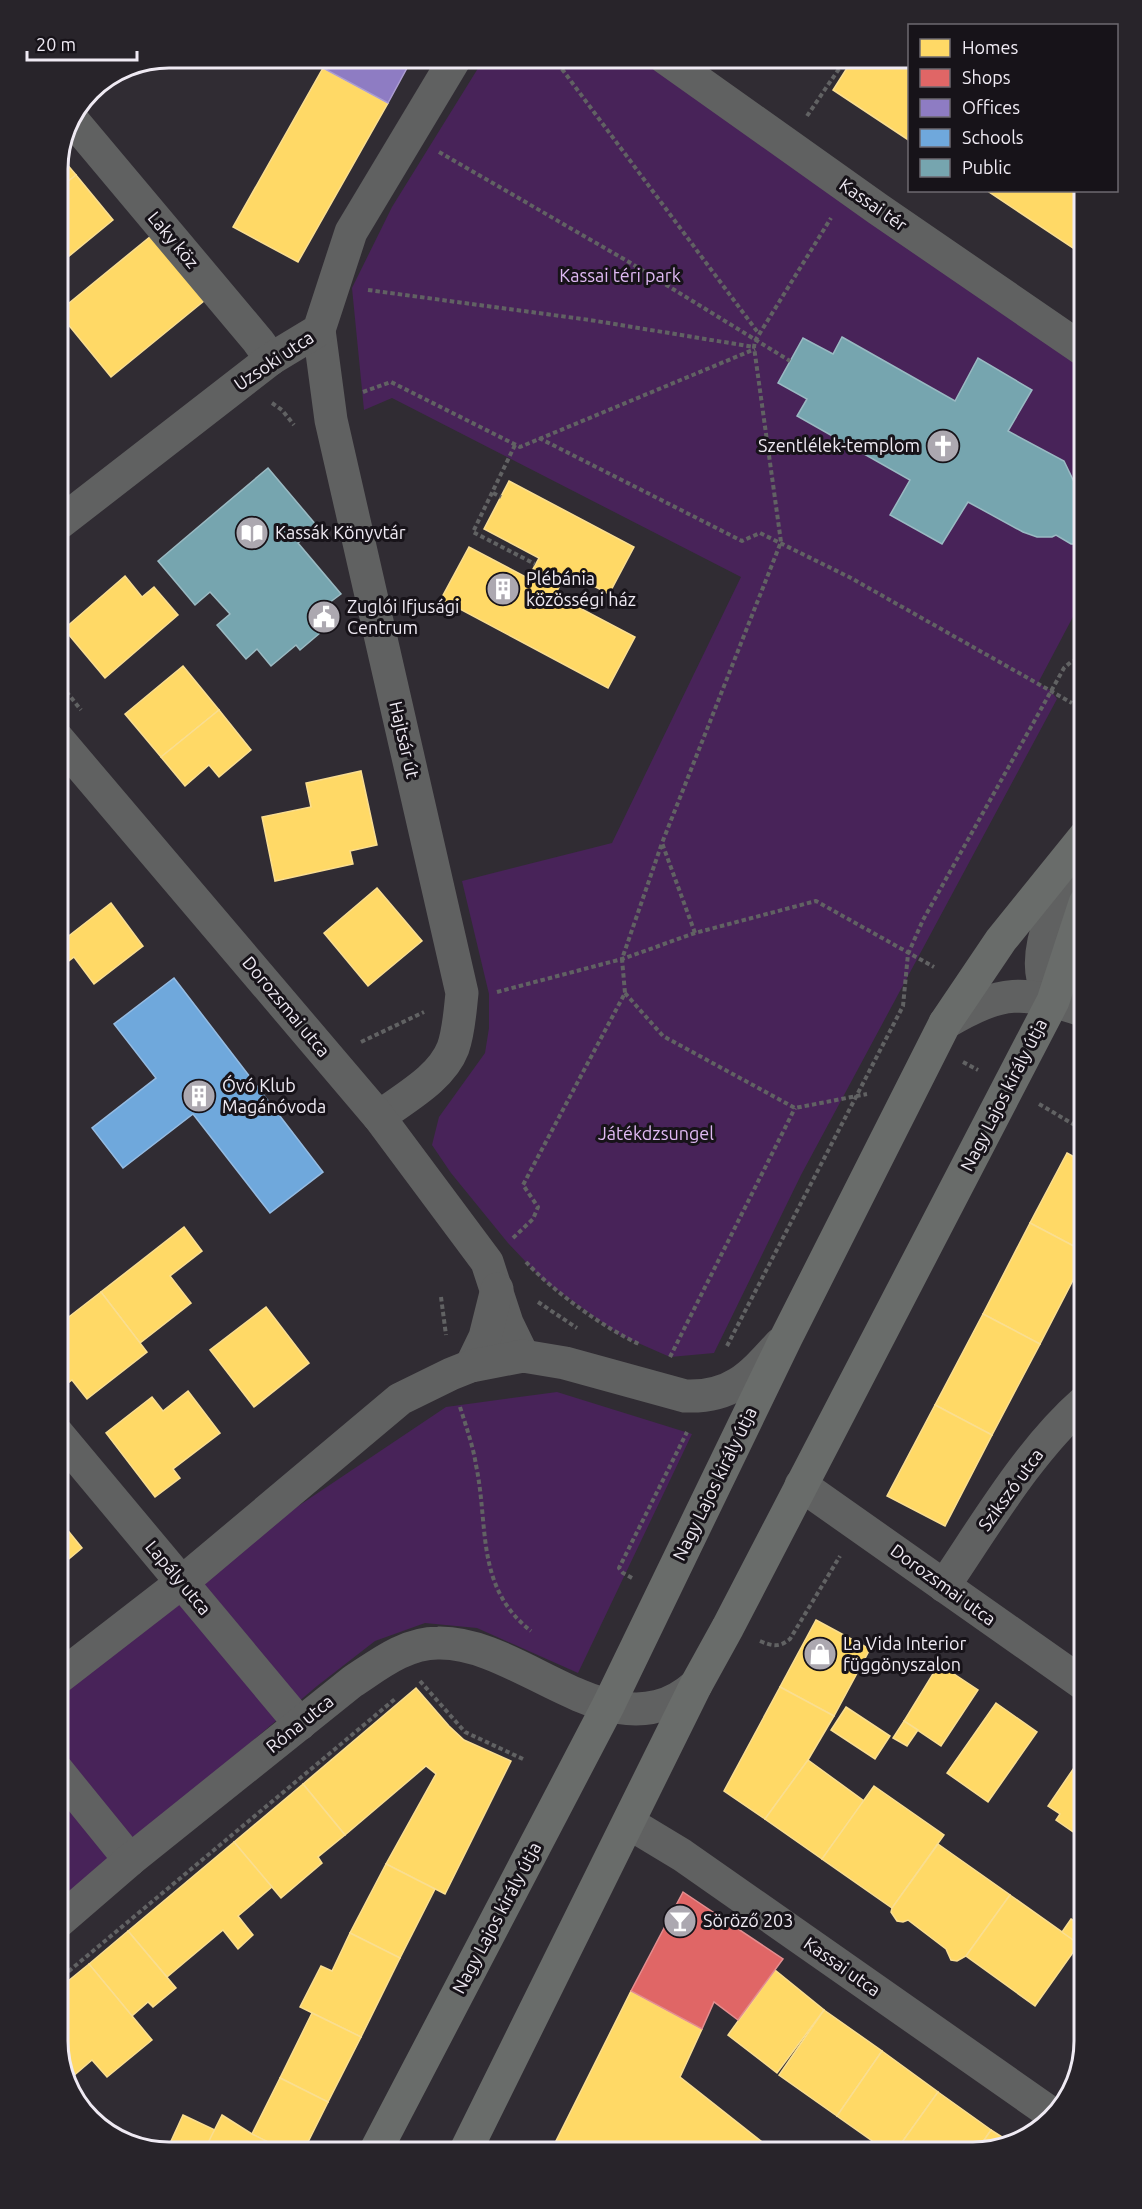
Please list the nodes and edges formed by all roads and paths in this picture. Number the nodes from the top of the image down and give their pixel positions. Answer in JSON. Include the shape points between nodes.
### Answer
{"nodes":[{"id":1,"x":449,"y":68,"type":"edge"},
{"id":2,"x":561,"y":68,"type":"edge"},
{"id":3,"x":680,"y":68,"type":"edge"},
{"id":4,"x":839,"y":68,"type":"edge"},
{"id":5,"x":802,"y":123,"type":"dead end"},
{"id":6,"x":77,"y":126,"type":"edge"},
{"id":7,"x":410,"y":134,"type":"junction"},
{"id":8,"x":849,"y":188,"type":"junction"},
{"id":9,"x":363,"y":290,"type":"dead end"},
{"id":10,"x":319,"y":330,"type":"junction"},
{"id":11,"x":759,"y":334,"type":"junction"},
{"id":12,"x":755,"y":341,"type":"junction"},
{"id":13,"x":1074,"y":343,"type":"edge"},
{"id":14,"x":754,"y":348,"type":"junction"},
{"id":15,"x":271,"y":359,"type":"junction"},
{"id":16,"x":790,"y":361,"type":"dead end"},
{"id":17,"x":354,"y":396,"type":"dead end"},
{"id":18,"x":268,"y":401,"type":"dead end"},
{"id":19,"x":295,"y":426,"type":"dead end"},
{"id":20,"x":539,"y":438,"type":"junction"},
{"id":21,"x":515,"y":445,"type":"junction"},
{"id":22,"x":493,"y":493,"type":"junction"},
{"id":23,"x":501,"y":497,"type":"dead end"},
{"id":24,"x":68,"y":516,"type":"edge"},
{"id":25,"x":781,"y":542,"type":"junction"},
{"id":26,"x":535,"y":564,"type":"dead end"},
{"id":27,"x":1074,"y":661,"type":"edge"},
{"id":28,"x":1051,"y":691,"type":"junction"},
{"id":29,"x":1072,"y":703,"type":"dead end"},
{"id":30,"x":68,"y":751,"type":"edge"},
{"id":31,"x":662,"y":843,"type":"junction"},
{"id":32,"x":1074,"y":850,"type":"edge"},
{"id":33,"x":1074,"y":869,"type":"edge"},
{"id":34,"x":695,"y":933,"type":"junction"},
{"id":35,"x":1074,"y":936,"type":"edge"},
{"id":36,"x":908,"y":954,"type":"junction"},
{"id":37,"x":622,"y":959,"type":"junction"},
{"id":38,"x":934,"y":967,"type":"dead end"},
{"id":39,"x":1074,"y":990,"type":"edge"},
{"id":40,"x":625,"y":993,"type":"junction"},
{"id":41,"x":489,"y":994,"type":"dead end"},
{"id":42,"x":1053,"y":1000,"type":"junction"},
{"id":43,"x":1074,"y":1007,"type":"edge"},
{"id":44,"x":427,"y":1011,"type":"dead end"},
{"id":45,"x":945,"y":1023,"type":"junction"},
{"id":46,"x":355,"y":1045,"type":"dead end"},
{"id":47,"x":867,"y":1094,"type":"dead end"},
{"id":48,"x":856,"y":1096,"type":"junction"},
{"id":49,"x":795,"y":1108,"type":"junction"},
{"id":50,"x":379,"y":1117,"type":"junction"},
{"id":51,"x":1071,"y":1122,"type":"dead end"},
{"id":52,"x":1074,"y":1124,"type":"edge"},
{"id":53,"x":497,"y":1265,"type":"junction"},
{"id":54,"x":441,"y":1297,"type":"dead end"},
{"id":55,"x":786,"y":1338,"type":"junction"},
{"id":56,"x":727,"y":1347,"type":"dead end"},
{"id":57,"x":650,"y":1348,"type":"dead end"},
{"id":58,"x":660,"y":1353,"type":"dead end"},
{"id":59,"x":523,"y":1356,"type":"junction"},
{"id":60,"x":670,"y":1357,"type":"junction"},
{"id":61,"x":679,"y":1360,"type":"dead end"},
{"id":62,"x":461,"y":1370,"type":"junction"},
{"id":63,"x":705,"y":1397,"type":"junction"},
{"id":64,"x":1074,"y":1411,"type":"edge"},
{"id":65,"x":68,"y":1446,"type":"edge"},
{"id":66,"x":801,"y":1485,"type":"junction"},
{"id":67,"x":622,"y":1573,"type":"dead end"},
{"id":68,"x":182,"y":1583,"type":"junction"},
{"id":69,"x":944,"y":1586,"type":"junction"},
{"id":70,"x":538,"y":1636,"type":"dead end"},
{"id":71,"x":415,"y":1646,"type":"junction"},
{"id":72,"x":68,"y":1671,"type":"edge"},
{"id":73,"x":1074,"y":1677,"type":"edge"},
{"id":74,"x":696,"y":1685,"type":"junction"},
{"id":75,"x":400,"y":1695,"type":"dead end"},
{"id":76,"x":593,"y":1701,"type":"junction"},
{"id":77,"x":300,"y":1724,"type":"junction"},
{"id":78,"x":523,"y":1759,"type":"dead end"},
{"id":79,"x":68,"y":1784,"type":"edge"},
{"id":80,"x":629,"y":1823,"type":"junction"},
{"id":81,"x":130,"y":1860,"type":"junction"},
{"id":82,"x":68,"y":1914,"type":"edge"},
{"id":83,"x":68,"y":1972,"type":"edge"},
{"id":84,"x":1047,"y":2110,"type":"edge"},
{"id":85,"x":381,"y":2141,"type":"edge"},
{"id":86,"x":470,"y":2141,"type":"edge"}],
"edges":[{"from":1,"to":7,"type":"street"},
{"from":2,"to":11,"type":"path"},
{"from":3,"to":8,"type":"street","name":"Kassai tér"},
{"from":4,"to":5,"type":"path"},
{"from":6,"to":15,"type":"street","name":"Laky köz"},
{"from":7,"to":10,"type":"street","name":"Uzsoki utca","via":[[351,232]]},
{"from":7,"to":12,"type":"path"},
{"from":8,"to":11,"type":"path"},
{"from":8,"to":13,"type":"street","name":"Kassai tér"},
{"from":9,"to":14,"type":"path","via":[[590,320]]},
{"from":10,"to":15,"type":"street","name":"Uzsoki utca"},
{"from":10,"to":50,"type":"street","name":"Hajtsár út","via":[[331,420],[462,993],[452,1049],[437,1073]]},
{"from":11,"to":12,"type":"path"},
{"from":12,"to":14,"type":"path"},
{"from":12,"to":16,"type":"path"},
{"from":14,"to":20,"type":"path"},
{"from":14,"to":25,"type":"path"},
{"from":15,"to":24,"type":"street","name":"Uzsoki utca"},
{"from":17,"to":21,"type":"path","via":[[391,382]]},
{"from":18,"to":19,"type":"path"},
{"from":20,"to":21,"type":"path","via":[[520,447]]},
{"from":20,"to":25,"type":"path","via":[[742,541],[760,533]]},
{"from":21,"to":22,"type":"path"},
{"from":22,"to":23,"type":"path"},
{"from":22,"to":26,"type":"path","via":[[473,532]]},
{"from":25,"to":28,"type":"path"},
{"from":25,"to":31,"type":"path"},
{"from":27,"to":28,"type":"path","via":[[1064,668]]},
{"from":28,"to":29,"type":"path"},
{"from":28,"to":36,"type":"path","via":[[923,920]]},
{"from":30,"to":50,"type":"street","name":"Dorozsmai utca"},
{"from":31,"to":34,"type":"path"},
{"from":31,"to":37,"type":"path"},
{"from":32,"to":45,"type":"main road","name":"Nagy Lajos király útja","via":[[1001,940]]},
{"from":33,"to":42,"type":"street","name":"Nagy Lajos király útja","via":[[1061,890],[1042,946],[1043,979]]},
{"from":34,"to":36,"type":"path","via":[[816,901]]},
{"from":34,"to":37,"type":"path"},
{"from":35,"to":42,"type":"main road","name":"Nagy Lajos király útja"},
{"from":36,"to":38,"type":"path"},
{"from":36,"to":48,"type":"path","via":[[903,1006]]},
{"from":37,"to":40,"type":"path"},
{"from":37,"to":41,"type":"path"},
{"from":39,"to":42,"type":"street"},
{"from":40,"to":49,"type":"path","via":[[663,1036]]},
{"from":40,"to":53,"type":"path","via":[[523,1185],[538,1207],[533,1219]]},
{"from":42,"to":43,"type":"street"},
{"from":42,"to":45,"type":"street","via":[[1021,995],[997,998],[975,1005]]},
{"from":42,"to":66,"type":"main road","name":"Nagy Lajos király útja"},
{"from":44,"to":46,"type":"path"},
{"from":45,"to":55,"type":"main road","name":"Nagy Lajos király útja"},
{"from":47,"to":48,"type":"path"},
{"from":48,"to":49,"type":"path"},
{"from":48,"to":56,"type":"path"},
{"from":49,"to":60,"type":"path"},
{"from":50,"to":53,"type":"street","name":"Dorozsmai utca"},
{"from":51,"to":52,"type":"path"},
{"from":53,"to":57,"type":"path","via":[[542,1279],[620,1335]]},
{"from":53,"to":59,"type":"street","name":"Dorozsmai utca","via":[[507,1323]]},
{"from":53,"to":62,"type":"street","via":[[485,1337]]},
{"from":54,"to":62,"type":"path"},
{"from":55,"to":63,"type":"street","via":[[736,1386]]},
{"from":55,"to":76,"type":"main road","name":"Nagy Lajos király útja"},
{"from":58,"to":60,"type":"path"},
{"from":59,"to":62,"type":"street"},
{"from":59,"to":63,"type":"street","via":[[565,1363],[685,1396]]},
{"from":60,"to":61,"type":"path"},
{"from":62,"to":68,"type":"street","via":[[400,1399]]},
{"from":62,"to":70,"type":"path","via":[[487,1556],[499,1596],[517,1619]]},
{"from":63,"to":67,"type":"path","via":[[619,1568]]},
{"from":64,"to":69,"type":"street","name":"Szikszó utca","via":[[1018,1478]]},
{"from":65,"to":68,"type":"street","name":"Lapály utca"},
{"from":66,"to":69,"type":"street","name":"Dorozsmai utca"},
{"from":66,"to":74,"type":"main road","name":"Nagy Lajos király útja"},
{"from":68,"to":72,"type":"street"},
{"from":68,"to":77,"type":"street","name":"Lapály utca"},
{"from":69,"to":73,"type":"street","name":"Dorozsmai utca"},
{"from":71,"to":76,"type":"street","name":"Róna utca","via":[[469,1646]]},
{"from":71,"to":77,"type":"street","name":"Róna utca","via":[[385,1660]]},
{"from":71,"to":78,"type":"path","via":[[418,1680],[465,1732]]},
{"from":74,"to":76,"type":"street","name":"Róna utca","via":[[682,1697],[656,1708]]},
{"from":74,"to":80,"type":"main road","name":"Nagy Lajos király útja"},
{"from":75,"to":83,"type":"path"},
{"from":76,"to":85,"type":"main road","name":"Nagy Lajos király útja","via":[[583,1754]]},
{"from":77,"to":81,"type":"street","name":"Róna utca"},
{"from":79,"to":81,"type":"street"},
{"from":80,"to":84,"type":"street","name":"Kassai utca","via":[[682,1855]]},
{"from":80,"to":86,"type":"main road","name":"Nagy Lajos király útja"},
{"from":81,"to":82,"type":"street","name":"Róna utca"}]}
